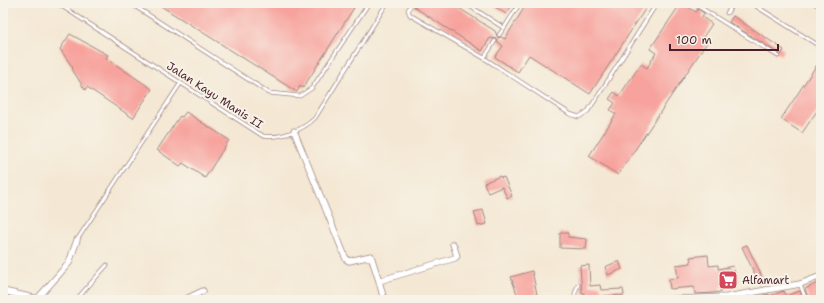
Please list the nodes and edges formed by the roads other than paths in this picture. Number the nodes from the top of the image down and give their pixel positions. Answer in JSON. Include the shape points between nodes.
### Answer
{"nodes":[{"id":1,"x":57,"y":3,"type":"edge"},
{"id":2,"x":130,"y":3,"type":"edge"},
{"id":3,"x":369,"y":3,"type":"edge"},
{"id":4,"x":387,"y":3,"type":"edge"},
{"id":5,"x":412,"y":3,"type":"edge"},
{"id":6,"x":465,"y":3,"type":"edge"},
{"id":7,"x":520,"y":3,"type":"edge"},
{"id":8,"x":657,"y":3,"type":"edge"},
{"id":9,"x":694,"y":3,"type":"edge"},
{"id":10,"x":734,"y":3,"type":"edge"},
{"id":11,"x":752,"y":3,"type":"edge"},
{"id":12,"x":814,"y":3,"type":"edge"},
{"id":13,"x":821,"y":7,"type":"edge"},
{"id":14,"x":727,"y":13,"type":"dead end"},
{"id":15,"x":504,"y":28,"type":"junction"},
{"id":16,"x":499,"y":35,"type":"dead end"},
{"id":17,"x":495,"y":41,"type":"dead end"},
{"id":18,"x":821,"y":48,"type":"edge"},
{"id":19,"x":778,"y":56,"type":"dead end"},
{"id":20,"x":484,"y":58,"type":"junction"},
{"id":21,"x":180,"y":84,"type":"junction"},
{"id":22,"x":294,"y":131,"type":"junction"},
{"id":23,"x":77,"y":240,"type":"joint"},
{"id":24,"x":453,"y":244,"type":"dead end"},
{"id":25,"x":107,"y":265,"type":"dead end"},
{"id":26,"x":821,"y":276,"type":"edge"},
{"id":27,"x":379,"y":281,"type":"junction"},
{"id":28,"x":800,"y":284,"type":"junction"},
{"id":29,"x":578,"y":285,"type":"dead end"},
{"id":30,"x":3,"y":291,"type":"edge"},
{"id":31,"x":203,"y":291,"type":"dead end"},
{"id":32,"x":40,"y":299,"type":"edge"},
{"id":33,"x":728,"y":299,"type":"edge"},
{"id":34,"x":76,"y":300,"type":"edge"},
{"id":35,"x":184,"y":300,"type":"edge"},
{"id":36,"x":384,"y":300,"type":"edge"},
{"id":37,"x":575,"y":300,"type":"edge"},
{"id":38,"x":652,"y":300,"type":"edge"},
{"id":39,"x":806,"y":300,"type":"edge"}],
"edges":[{"from":1,"to":21,"type":"lane","name":"Jalan Kayu Manis II"},
{"from":2,"to":3,"type":"lane","via":[[269,93],[300,96],[312,88]]},
{"from":4,"to":22,"type":"lane","name":"Jalan Kayu Manis II","via":[[315,118]]},
{"from":5,"to":20,"type":"lane","via":[[408,10],[410,15]]},
{"from":6,"to":15,"type":"lane"},
{"from":7,"to":15,"type":"lane"},
{"from":8,"to":20,"type":"lane","via":[[588,111],[579,117],[570,114]]},
{"from":9,"to":19,"type":"lane"},
{"from":10,"to":14,"type":"lane"},
{"from":11,"to":18,"type":"lane"},
{"from":12,"to":13,"type":"lane"},
{"from":15,"to":16,"type":"lane"},
{"from":17,"to":20,"type":"lane"},
{"from":21,"to":22,"type":"lane","name":"Jalan Kayu Manis II","via":[[263,136],[276,136]]},
{"from":21,"to":23,"type":"lane"},
{"from":22,"to":27,"type":"street","via":[[346,259],[349,261],[371,256]]},
{"from":23,"to":32,"type":"street","via":[[69,263]]},
{"from":24,"to":27,"type":"street","via":[[456,257]]},
{"from":25,"to":34,"type":"lane"},
{"from":26,"to":28,"type":"street"},
{"from":27,"to":36,"type":"street"},
{"from":28,"to":33,"type":"street"},
{"from":28,"to":39,"type":"lane"},
{"from":29,"to":37,"type":"lane"},
{"from":30,"to":32,"type":"street"},
{"from":31,"to":35,"type":"street"},
{"from":33,"to":38,"type":"street"}]}
